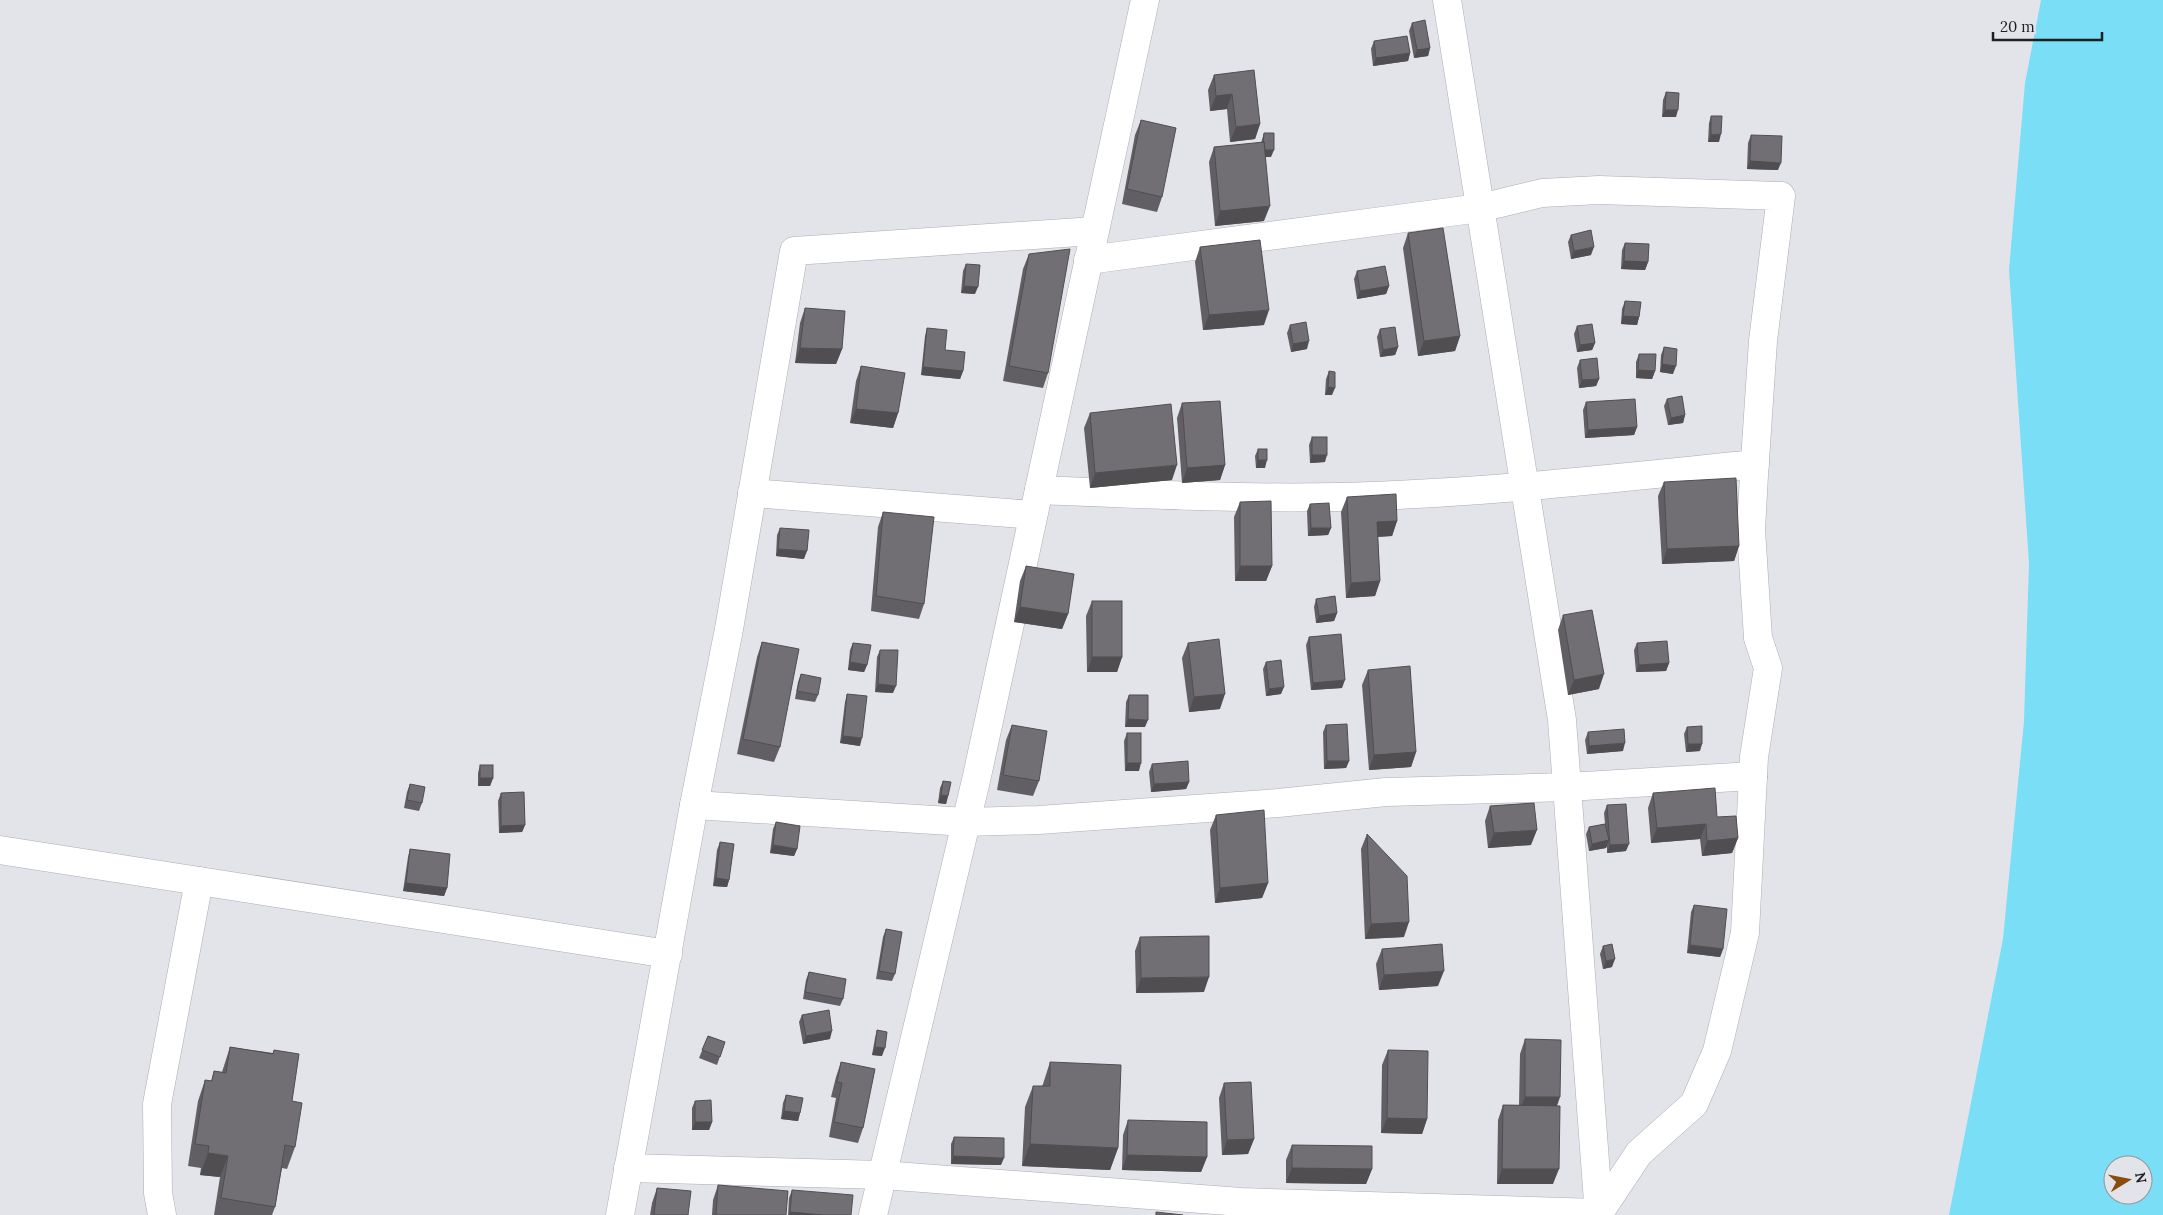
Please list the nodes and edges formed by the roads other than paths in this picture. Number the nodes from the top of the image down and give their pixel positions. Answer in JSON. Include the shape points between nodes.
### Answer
{"nodes":[{"id":1,"x":1144,"y":0,"type":"edge"},
{"id":2,"x":1447,"y":0,"type":"edge"},
{"id":3,"x":1480,"y":208,"type":"junction"},
{"id":4,"x":1094,"y":231,"type":"junction"},
{"id":5,"x":1088,"y":260,"type":"junction"},
{"id":6,"x":1755,"y":464,"type":"junction"},
{"id":7,"x":1525,"y":487,"type":"junction"},
{"id":8,"x":752,"y":493,"type":"junction"},
{"id":9,"x":1036,"y":503,"type":"junction"},
{"id":10,"x":1753,"y":776,"type":"junction"},
{"id":11,"x":1567,"y":787,"type":"junction"},
{"id":12,"x":694,"y":805,"type":"junction"},
{"id":13,"x":966,"y":822,"type":"junction"},
{"id":14,"x":0,"y":850,"type":"edge"},
{"id":15,"x":199,"y":881,"type":"junction"},
{"id":16,"x":668,"y":954,"type":"junction"},
{"id":17,"x":628,"y":1168,"type":"junction"},
{"id":18,"x":882,"y":1175,"type":"junction"},
{"id":19,"x":1432,"y":1212,"type":"edge"},
{"id":20,"x":1599,"y":1214,"type":"edge"},
{"id":21,"x":162,"y":1215,"type":"edge"},
{"id":22,"x":620,"y":1215,"type":"edge"},
{"id":23,"x":873,"y":1215,"type":"edge"}],
"edges":[{"from":1,"to":4,"type":"street"},
{"from":2,"to":3,"type":"street"},
{"from":3,"to":5,"type":"street"},
{"from":3,"to":6,"type":"street","via":[[1542,193],[1599,190],[1781,196],[1763,341]]},
{"from":3,"to":7,"type":"street"},
{"from":4,"to":5,"type":"street"},
{"from":4,"to":8,"type":"street","via":[[794,251]]},
{"from":5,"to":9,"type":"street"},
{"from":6,"to":7,"type":"street"},
{"from":6,"to":10,"type":"street","via":[[1752,530],[1756,608],[1758,638],[1768,668]]},
{"from":7,"to":9,"type":"street","via":[[1339,497]]},
{"from":7,"to":11,"type":"street","via":[[1562,720]]},
{"from":8,"to":9,"type":"street"},
{"from":8,"to":12,"type":"street"},
{"from":9,"to":13,"type":"street"},
{"from":10,"to":11,"type":"street"},
{"from":10,"to":20,"type":"street","via":[[1745,933],[1717,1051],[1694,1104],[1639,1153]]},
{"from":11,"to":13,"type":"street","via":[[1386,792],[1049,820]]},
{"from":11,"to":20,"type":"street"},
{"from":12,"to":13,"type":"street"},
{"from":12,"to":16,"type":"street"},
{"from":13,"to":18,"type":"street"},
{"from":14,"to":15,"type":"street"},
{"from":15,"to":16,"type":"street"},
{"from":15,"to":21,"type":"street","via":[[157,1104],[158,1193]]},
{"from":16,"to":17,"type":"street"},
{"from":17,"to":18,"type":"street"},
{"from":17,"to":22,"type":"street"},
{"from":18,"to":19,"type":"street","via":[[1241,1202]]},
{"from":18,"to":23,"type":"street"},
{"from":19,"to":20,"type":"street"}]}
